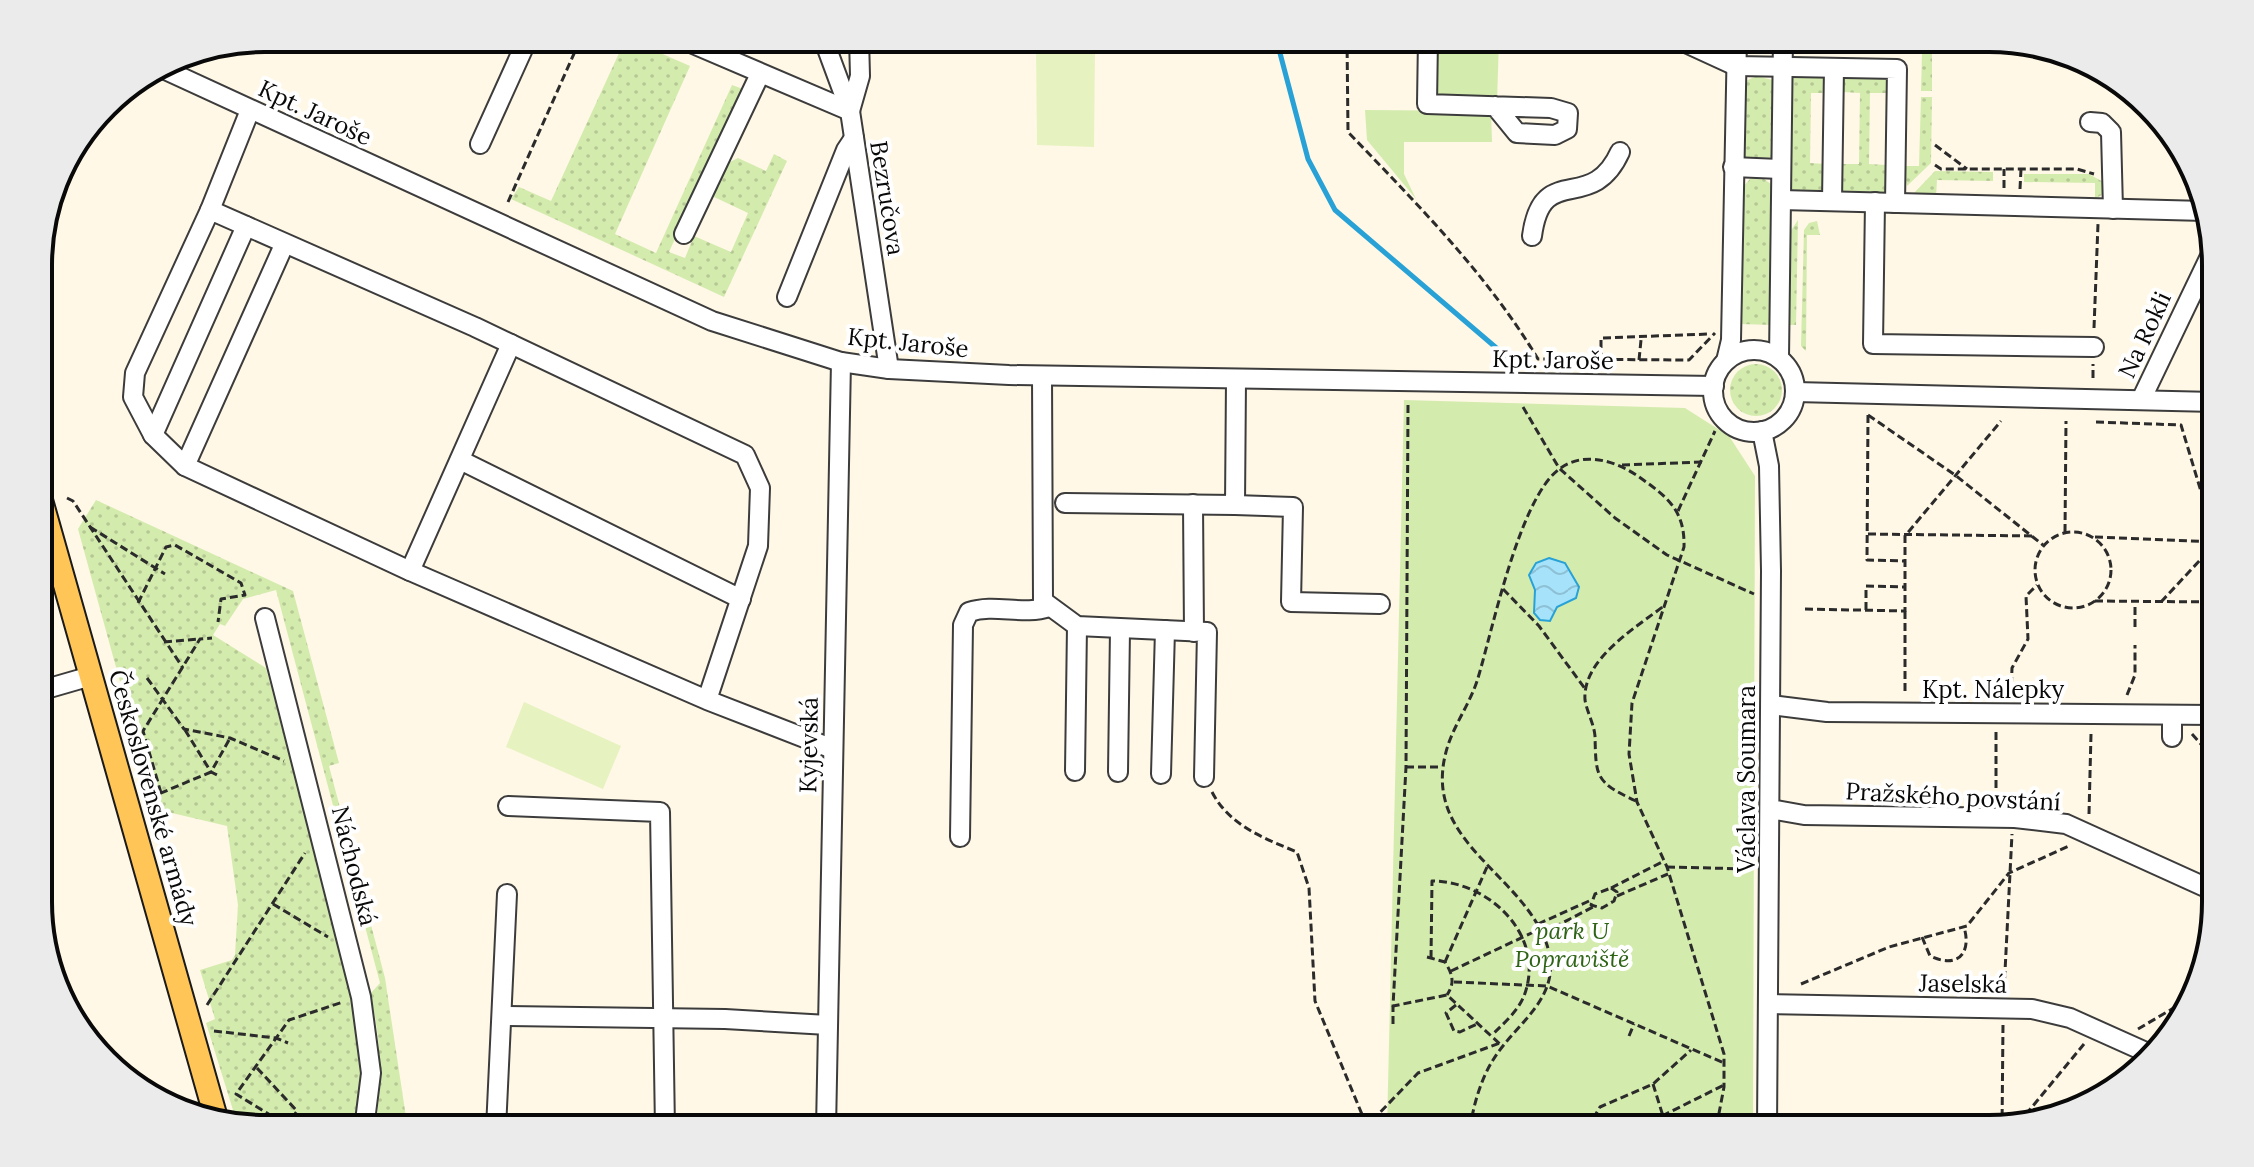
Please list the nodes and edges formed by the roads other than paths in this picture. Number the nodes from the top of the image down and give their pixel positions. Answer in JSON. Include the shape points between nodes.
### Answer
{"nodes":[{"id":1,"x":522,"y":52,"type":"edge"},
{"id":2,"x":710,"y":52,"type":"edge"},
{"id":3,"x":828,"y":52,"type":"edge"},
{"id":4,"x":859,"y":52,"type":"edge"},
{"id":5,"x":1428,"y":52,"type":"edge"},
{"id":6,"x":1706,"y":52,"type":"edge"},
{"id":7,"x":1736,"y":52,"type":"edge"},
{"id":8,"x":1783,"y":52,"type":"edge"},
{"id":9,"x":1736,"y":66,"type":"junction"},
{"id":10,"x":1783,"y":67,"type":"junction"},
{"id":11,"x":1834,"y":68,"type":"junction"},
{"id":12,"x":172,"y":73,"type":"edge"},
{"id":13,"x":760,"y":74,"type":"junction"},
{"id":14,"x":1495,"y":106,"type":"dead end"},
{"id":15,"x":250,"y":110,"type":"junction"},
{"id":16,"x":850,"y":111,"type":"junction"},
{"id":17,"x":2090,"y":122,"type":"dead end"},
{"id":18,"x":854,"y":138,"type":"junction"},
{"id":19,"x":480,"y":144,"type":"dead end"},
{"id":20,"x":1620,"y":152,"type":"dead end"},
{"id":21,"x":1733,"y":167,"type":"junction"},
{"id":22,"x":1781,"y":169,"type":"junction"},
{"id":23,"x":1781,"y":200,"type":"junction"},
{"id":24,"x":1832,"y":201,"type":"junction"},
{"id":25,"x":1875,"y":202,"type":"junction"},
{"id":26,"x":1895,"y":203,"type":"junction"},
{"id":27,"x":2106,"y":208,"type":"junction"},
{"id":28,"x":210,"y":210,"type":"junction"},
{"id":29,"x":2195,"y":211,"type":"edge"},
{"id":30,"x":246,"y":226,"type":"junction"},
{"id":31,"x":684,"y":234,"type":"dead end"},
{"id":32,"x":1532,"y":236,"type":"dead end"},
{"id":33,"x":284,"y":245,"type":"junction"},
{"id":34,"x":2202,"y":273,"type":"edge"},
{"id":35,"x":787,"y":297,"type":"dead end"},
{"id":36,"x":511,"y":344,"type":"junction"},
{"id":37,"x":2094,"y":347,"type":"road end"},
{"id":38,"x":1779,"y":358,"type":"junction"},
{"id":39,"x":1726,"y":361,"type":"junction"},
{"id":40,"x":841,"y":362,"type":"junction"},
{"id":41,"x":889,"y":369,"type":"junction"},
{"id":42,"x":1042,"y":376,"type":"junction"},
{"id":43,"x":1236,"y":380,"type":"junction"},
{"id":44,"x":1714,"y":386,"type":"junction"},
{"id":45,"x":1795,"y":392,"type":"junction"},
{"id":46,"x":2141,"y":400,"type":"junction"},
{"id":47,"x":2202,"y":402,"type":"edge"},
{"id":48,"x":1762,"y":431,"type":"junction"},
{"id":49,"x":153,"y":435,"type":"junction"},
{"id":50,"x":460,"y":460,"type":"junction"},
{"id":51,"x":185,"y":466,"type":"junction"},
{"id":52,"x":1065,"y":503,"type":"dead end"},
{"id":53,"x":1193,"y":504,"type":"junction"},
{"id":54,"x":1235,"y":505,"type":"junction"},
{"id":55,"x":52,"y":539,"type":"edge"},
{"id":56,"x":410,"y":571,"type":"junction"},
{"id":57,"x":741,"y":599,"type":"junction"},
{"id":58,"x":1380,"y":604,"type":"dead end"},
{"id":59,"x":1049,"y":607,"type":"junction"},
{"id":60,"x":265,"y":618,"type":"dead end"},
{"id":61,"x":1077,"y":626,"type":"junction"},
{"id":62,"x":1120,"y":630,"type":"junction"},
{"id":63,"x":1165,"y":630,"type":"junction"},
{"id":64,"x":1194,"y":632,"type":"junction"},
{"id":65,"x":91,"y":676,"type":"junction"},
{"id":66,"x":52,"y":687,"type":"edge"},
{"id":67,"x":707,"y":700,"type":"junction"},
{"id":68,"x":1771,"y":705,"type":"junction"},
{"id":69,"x":2172,"y":715,"type":"junction"},
{"id":70,"x":2202,"y":715,"type":"edge"},
{"id":71,"x":2179,"y":732,"type":"road end"},
{"id":72,"x":833,"y":749,"type":"junction"},
{"id":73,"x":1075,"y":771,"type":"dead end"},
{"id":74,"x":1118,"y":772,"type":"dead end"},
{"id":75,"x":1161,"y":774,"type":"dead end"},
{"id":76,"x":1204,"y":777,"type":"road end"},
{"id":77,"x":508,"y":806,"type":"dead end"},
{"id":78,"x":1770,"y":809,"type":"junction"},
{"id":79,"x":960,"y":837,"type":"dead end"},
{"id":80,"x":2202,"y":886,"type":"edge"},
{"id":81,"x":507,"y":894,"type":"dead end"},
{"id":82,"x":1769,"y":1004,"type":"junction"},
{"id":83,"x":502,"y":1016,"type":"junction"},
{"id":84,"x":661,"y":1018,"type":"junction"},
{"id":85,"x":828,"y":1025,"type":"junction"},
{"id":86,"x":2142,"y":1050,"type":"edge"},
{"id":87,"x":213,"y":1108,"type":"edge"},
{"id":88,"x":366,"y":1115,"type":"edge"},
{"id":89,"x":497,"y":1115,"type":"edge"},
{"id":90,"x":665,"y":1115,"type":"edge"},
{"id":91,"x":826,"y":1115,"type":"edge"},
{"id":92,"x":1767,"y":1115,"type":"edge"}],
"edges":[{"from":1,"to":19,"type":"street"},
{"from":2,"to":13,"type":"street"},
{"from":3,"to":16,"type":"street","name":"Bezručova"},
{"from":4,"to":16,"type":"street","via":[[860,76]]},
{"from":5,"to":14,"type":"street","via":[[1427,104]]},
{"from":6,"to":9,"type":"street"},
{"from":7,"to":9,"type":"street"},
{"from":8,"to":10,"type":"street"},
{"from":9,"to":10,"type":"street"},
{"from":9,"to":21,"type":"street"},
{"from":10,"to":11,"type":"street"},
{"from":10,"to":22,"type":"street"},
{"from":11,"to":24,"type":"street"},
{"from":11,"to":26,"type":"street","via":[[1897,69]]},
{"from":12,"to":15,"type":"street","name":"Kpt. Jaroše"},
{"from":13,"to":16,"type":"street"},
{"from":13,"to":31,"type":"street"},
{"from":15,"to":28,"type":"street"},
{"from":15,"to":40,"type":"street","name":"Kpt. Jaroše","via":[[712,321]]},
{"from":16,"to":18,"type":"street","name":"Bezručova"},
{"from":17,"to":27,"type":"street","via":[[2102,123],[2111,132],[2112,180]]},
{"from":18,"to":35,"type":"street"},
{"from":18,"to":41,"type":"street","name":"Bezručova"},
{"from":20,"to":32,"type":"street","via":[[1597,184],[1551,193],[1535,212]]},
{"from":21,"to":22,"type":"street"},
{"from":21,"to":39,"type":"street","via":[[1731,340]]},
{"from":22,"to":23,"type":"street"},
{"from":23,"to":24,"type":"street"},
{"from":23,"to":38,"type":"street"},
{"from":24,"to":25,"type":"street"},
{"from":25,"to":26,"type":"street"},
{"from":25,"to":37,"type":"street","via":[[1873,344]]},
{"from":26,"to":27,"type":"street"},
{"from":27,"to":29,"type":"street"},
{"from":28,"to":30,"type":"street"},
{"from":28,"to":49,"type":"street","via":[[135,373],[133,397]]},
{"from":30,"to":33,"type":"street"},
{"from":30,"to":49,"type":"street"},
{"from":33,"to":36,"type":"street"},
{"from":33,"to":51,"type":"street"},
{"from":34,"to":46,"type":"street","name":"Na Rokli"},
{"from":36,"to":50,"type":"street"},
{"from":36,"to":57,"type":"street","via":[[745,455],[760,488],[758,546]]},
{"from":38,"to":39,"type":"street","via":[[1757,350]]},
{"from":38,"to":45,"type":"street","via":[[1794,379]]},
{"from":39,"to":44,"type":"street"},
{"from":40,"to":41,"type":"street","name":"Kpt. Jaroše"},
{"from":40,"to":72,"type":"street","name":"Kyjevská"},
{"from":41,"to":42,"type":"street","name":"Kpt. Jaroše"},
{"from":42,"to":43,"type":"street","name":"Kpt. Jaroše"},
{"from":42,"to":59,"type":"street","via":[[1043,601]]},
{"from":43,"to":44,"type":"street","name":"Kpt. Jaroše"},
{"from":43,"to":54,"type":"street"},
{"from":44,"to":48,"type":"street","via":[[1726,420],[1737,428]]},
{"from":45,"to":46,"type":"street"},
{"from":45,"to":48,"type":"street","via":[[1785,417]]},
{"from":46,"to":47,"type":"street"},
{"from":48,"to":68,"type":"street","name":"Václava Soumara","via":[[1769,466]]},
{"from":49,"to":51,"type":"street"},
{"from":50,"to":56,"type":"street"},
{"from":50,"to":57,"type":"street"},
{"from":51,"to":56,"type":"street"},
{"from":52,"to":53,"type":"street"},
{"from":53,"to":54,"type":"street"},
{"from":53,"to":64,"type":"street"},
{"from":54,"to":58,"type":"street","via":[[1293,507],[1282,602]]},
{"from":55,"to":65,"type":"main road","name":"Československé armády"},
{"from":56,"to":67,"type":"street"},
{"from":57,"to":67,"type":"street"},
{"from":59,"to":61,"type":"street"},
{"from":59,"to":79,"type":"street","via":[[1026,612],[977,609],[969,612],[963,625]]},
{"from":60,"to":88,"type":"street","name":"Náchodská","via":[[361,997],[371,1073]]},
{"from":61,"to":62,"type":"street"},
{"from":61,"to":73,"type":"street"},
{"from":62,"to":63,"type":"street"},
{"from":62,"to":74,"type":"street"},
{"from":63,"to":64,"type":"street"},
{"from":63,"to":75,"type":"street"},
{"from":64,"to":76,"type":"street","via":[[1207,632]]},
{"from":65,"to":66,"type":"street"},
{"from":65,"to":87,"type":"main road","name":"Československé armády"},
{"from":67,"to":72,"type":"street"},
{"from":68,"to":69,"type":"street","name":"Kpt. Nálepky","via":[[1827,712]]},
{"from":68,"to":78,"type":"street","name":"Václava Soumara"},
{"from":69,"to":70,"type":"street","name":"Kpt. Nálepky"},
{"from":69,"to":71,"type":"street"},
{"from":72,"to":85,"type":"street","name":"Kyjevská"},
{"from":77,"to":84,"type":"street","via":[[660,812]]},
{"from":78,"to":80,"type":"street","name":"Pražského povstání","via":[[1804,815],[2015,818],[2066,824]]},
{"from":78,"to":82,"type":"street","name":"Václava Soumara"},
{"from":81,"to":83,"type":"street"},
{"from":82,"to":86,"type":"street","name":"Jaselská","via":[[2032,1009],[2070,1018]]},
{"from":82,"to":92,"type":"street","name":"Václava Soumara"},
{"from":83,"to":84,"type":"street"},
{"from":83,"to":89,"type":"street"},
{"from":84,"to":85,"type":"street"},
{"from":84,"to":90,"type":"street"},
{"from":85,"to":91,"type":"street","name":"Kyjevská"}]}
